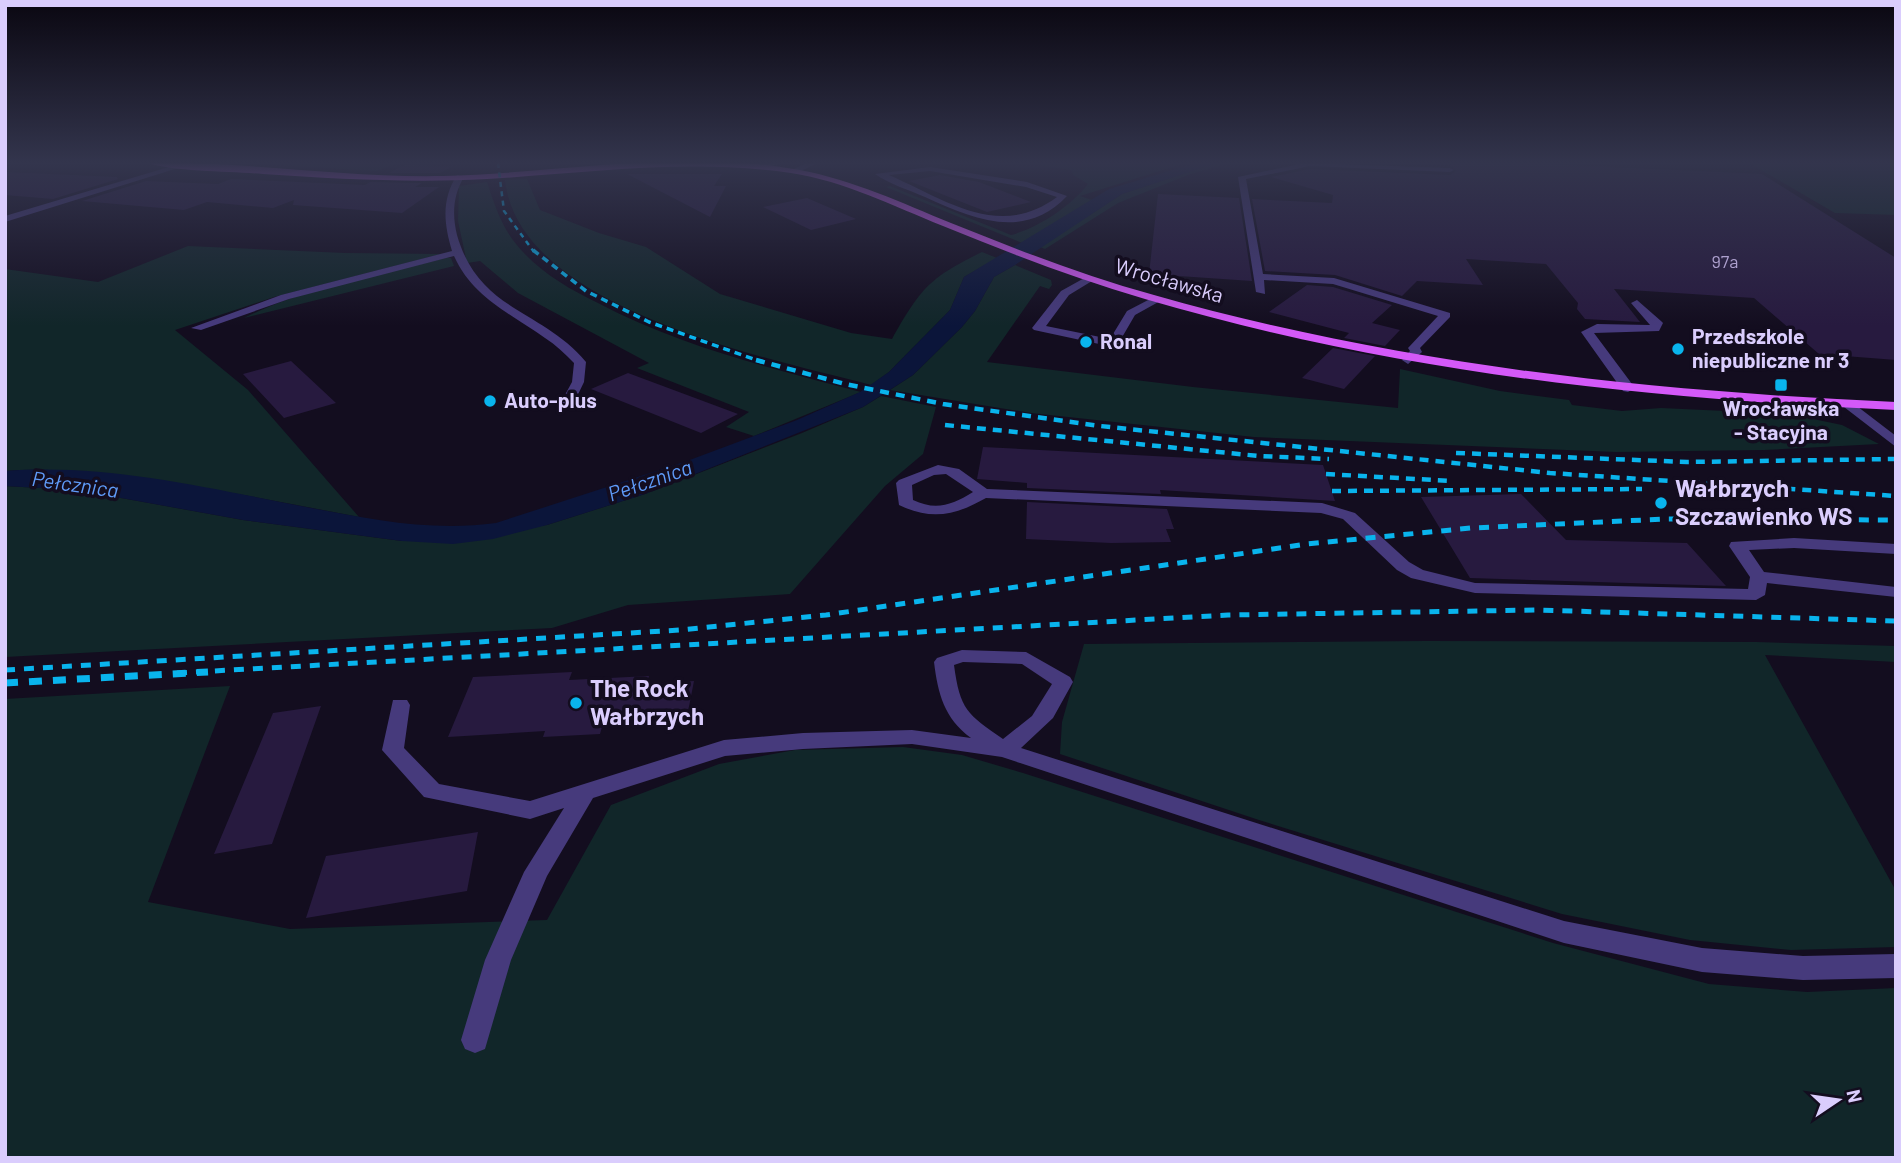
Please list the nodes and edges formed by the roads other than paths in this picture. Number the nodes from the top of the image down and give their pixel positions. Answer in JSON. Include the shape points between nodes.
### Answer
{"nodes":[{"id":1,"x":449,"y":217,"type":"edge"},
{"id":2,"x":927,"y":217,"type":"edge"},
{"id":3,"x":989,"y":217,"type":"edge"},
{"id":4,"x":1018,"y":217,"type":"edge"},
{"id":5,"x":1249,"y":217,"type":"edge"},
{"id":6,"x":455,"y":253,"type":"junction"},
{"id":7,"x":1259,"y":277,"type":"junction"},
{"id":8,"x":1088,"y":279,"type":"junction"},
{"id":9,"x":1261,"y":292,"type":"dead end"},
{"id":10,"x":1156,"y":300,"type":"junction"},
{"id":11,"x":1637,"y":303,"type":"dead end"},
{"id":12,"x":197,"y":328,"type":"dead end"},
{"id":13,"x":1408,"y":360,"type":"junction"},
{"id":14,"x":1628,"y":388,"type":"junction"},
{"id":15,"x":1849,"y":404,"type":"junction"},
{"id":16,"x":566,"y":406,"type":"dead end"},
{"id":17,"x":1896,"y":406,"type":"edge"},
{"id":18,"x":1896,"y":443,"type":"edge"},
{"id":19,"x":983,"y":494,"type":"dead end"},
{"id":20,"x":1896,"y":549,"type":"edge"},
{"id":21,"x":1759,"y":577,"type":"junction"},
{"id":22,"x":1896,"y":592,"type":"edge"},
{"id":23,"x":400,"y":705,"type":"dead end"},
{"id":24,"x":1003,"y":750,"type":"junction"},
{"id":25,"x":584,"y":794,"type":"junction"},
{"id":26,"x":1896,"y":966,"type":"edge"},
{"id":27,"x":475,"y":1040,"type":"dead end"}],
"edges":[{"from":1,"to":6,"type":"street"},
{"from":2,"to":8,"type":"main road","name":"Wrocławska"},
{"from":3,"to":4,"type":"street","via":[[999,221]]},
{"from":5,"to":7,"type":"street"},
{"from":6,"to":12,"type":"street","via":[[285,297]]},
{"from":6,"to":16,"type":"street","via":[[470,277],[496,303],[551,336],[580,362],[578,382]]},
{"from":7,"to":9,"type":"street"},
{"from":7,"to":13,"type":"street","via":[[1334,281],[1446,315]]},
{"from":8,"to":10,"type":"main road","name":"Wrocławska"},
{"from":8,"to":10,"type":"street","via":[[1065,293],[1038,328],[1113,343],[1131,313]]},
{"from":10,"to":13,"type":"main road","name":"Wrocławska"},
{"from":11,"to":14,"type":"street","via":[[1657,323],[1655,330],[1597,328],[1587,332]]},
{"from":13,"to":14,"type":"main road","name":"Wrocławska"},
{"from":14,"to":15,"type":"main road","name":"Wrocławska"},
{"from":15,"to":17,"type":"main road","name":"Wrocławska"},
{"from":15,"to":18,"type":"street"},
{"from":19,"to":21,"type":"street","via":[[1322,508],[1349,516],[1417,574],[1475,588],[1756,596]]},
{"from":20,"to":21,"type":"street","via":[[1737,546]]},
{"from":21,"to":22,"type":"street"},
{"from":23,"to":25,"type":"street","via":[[393,750],[432,791],[530,810]]},
{"from":24,"to":24,"type":"street","via":[[1034,729],[1054,705],[1063,682],[1026,657],[962,656],[944,662],[948,698],[958,717]]},
{"from":24,"to":25,"type":"street","via":[[912,737],[724,748]]},
{"from":24,"to":26,"type":"street","via":[[1564,932],[1702,960],[1803,968]]},
{"from":25,"to":27,"type":"street","via":[[536,872],[498,960]]}]}
